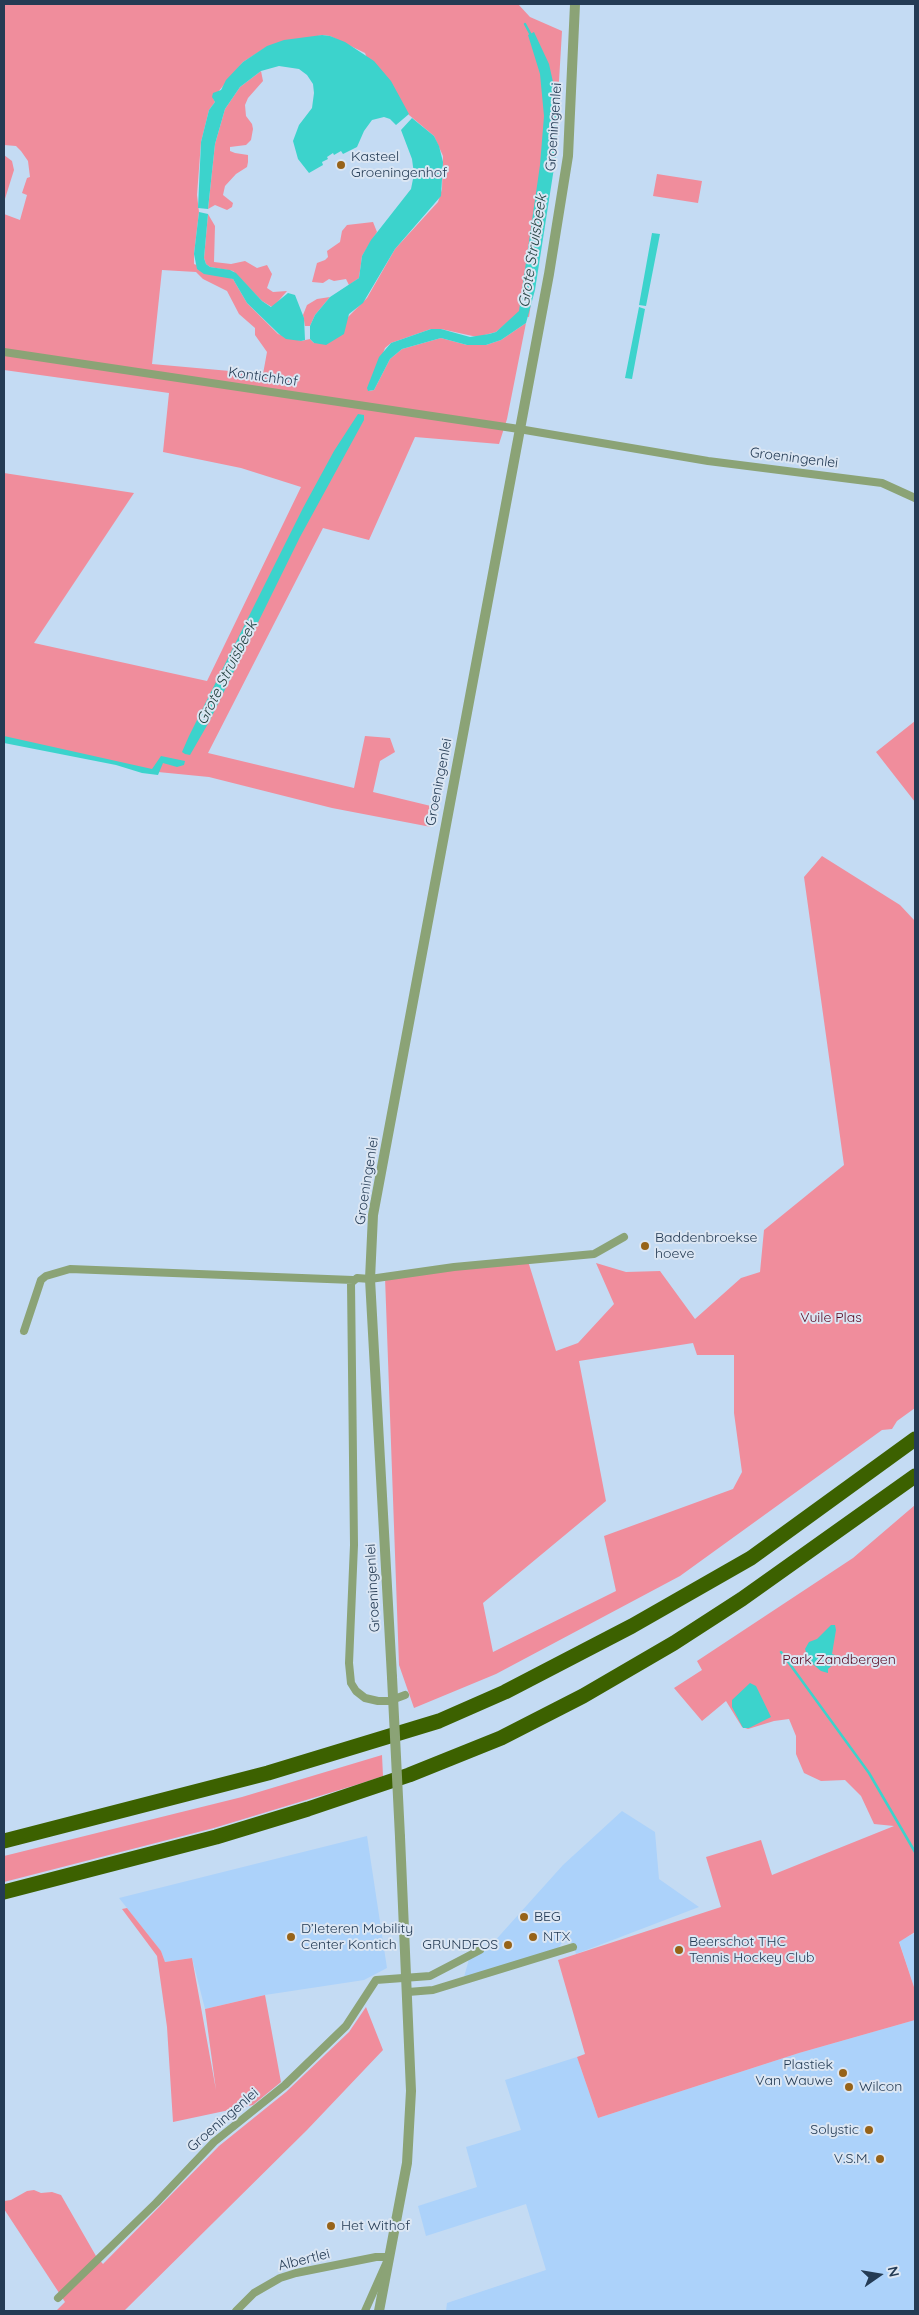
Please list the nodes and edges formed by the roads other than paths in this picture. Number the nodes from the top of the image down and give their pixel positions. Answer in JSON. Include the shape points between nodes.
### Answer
{"nodes":[{"id":1,"x":575,"y":4,"type":"edge"},
{"id":2,"x":4,"y":352,"type":"edge"},
{"id":3,"x":519,"y":429,"type":"junction"},
{"id":4,"x":915,"y":498,"type":"edge"},
{"id":5,"x":624,"y":1237,"type":"dead end"},
{"id":6,"x":370,"y":1279,"type":"junction"},
{"id":7,"x":353,"y":1280,"type":"junction"},
{"id":8,"x":24,"y":1330,"type":"dead end"},
{"id":9,"x":915,"y":1440,"type":"edge"},
{"id":10,"x":915,"y":1476,"type":"edge"},
{"id":11,"x":405,"y":1695,"type":"dead end"},
{"id":12,"x":4,"y":1841,"type":"edge"},
{"id":13,"x":4,"y":1892,"type":"edge"},
{"id":14,"x":572,"y":1947,"type":"dead end"},
{"id":15,"x":480,"y":1950,"type":"dead end"},
{"id":16,"x":407,"y":1979,"type":"junction"},
{"id":17,"x":408,"y":1992,"type":"junction"},
{"id":18,"x":389,"y":2257,"type":"junction"},
{"id":19,"x":58,"y":2298,"type":"dead end"},
{"id":20,"x":236,"y":2311,"type":"edge"},
{"id":21,"x":365,"y":2311,"type":"edge"},
{"id":22,"x":379,"y":2311,"type":"edge"}],
"edges":[{"from":1,"to":3,"type":"street","name":"Groeningenlei","via":[[568,156]]},
{"from":2,"to":3,"type":"street","name":"Kontichhof"},
{"from":3,"to":4,"type":"street","name":"Groeningenlei","via":[[708,461],[882,483]]},
{"from":3,"to":6,"type":"street","name":"Groeningenlei","via":[[373,1214]]},
{"from":5,"to":6,"type":"street","via":[[594,1254],[454,1267]]},
{"from":6,"to":7,"type":"street"},
{"from":6,"to":16,"type":"street","name":"Groeningenlei","bridge":true},
{"from":7,"to":8,"type":"street","via":[[70,1269],[41,1280]]},
{"from":7,"to":11,"type":"street","via":[[350,1317],[354,1545],[351,1683],[365,1698],[378,1701]]},
{"from":9,"to":12,"type":"highway","via":[[751,1558],[632,1626],[505,1692],[439,1721],[268,1773]]},
{"from":10,"to":13,"type":"highway","via":[[674,1644],[501,1738],[409,1775],[308,1809]]},
{"from":14,"to":17,"type":"street","via":[[433,1990]]},
{"from":15,"to":16,"type":"street","name":"Groeningenlei","via":[[430,1976]]},
{"from":16,"to":17,"type":"street","name":"Groeningenlei"},
{"from":16,"to":19,"type":"street","name":"Groeningenlei","via":[[376,1980],[346,2026],[285,2085],[208,2147],[156,2203]]},
{"from":17,"to":18,"type":"street","name":"Groeningenlei","via":[[410,2091],[407,2164]]},
{"from":18,"to":20,"type":"street","name":"Albertlei","via":[[280,2278],[254,2293]]},
{"from":18,"to":21,"type":"street","name":"Groeningenlei"},
{"from":18,"to":22,"type":"street","name":"Groeningenlei"}]}
